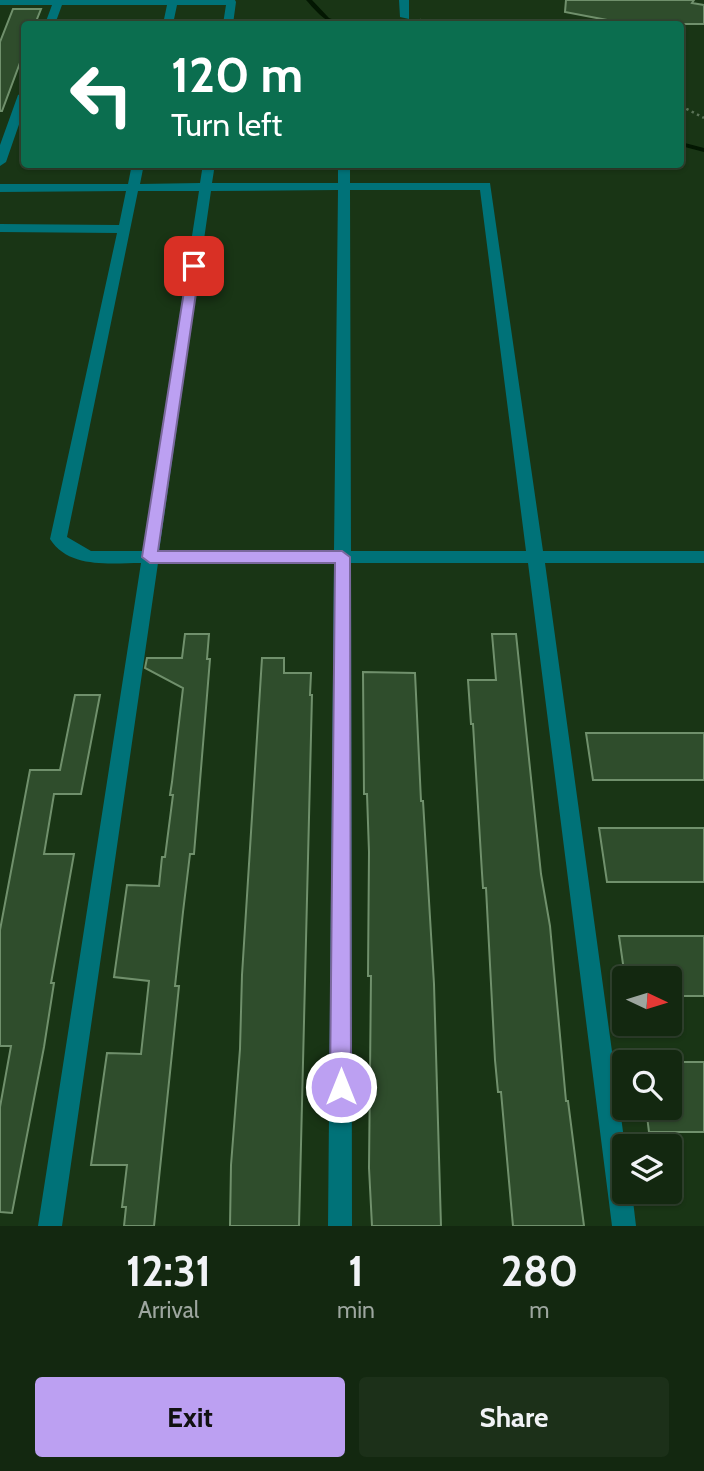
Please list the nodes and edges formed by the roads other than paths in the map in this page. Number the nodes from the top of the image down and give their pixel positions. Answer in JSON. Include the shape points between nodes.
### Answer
{"nodes":[{"id":1,"x":404,"y":0,"type":"edge"},
{"id":2,"x":59,"y":1,"type":"edge"},
{"id":3,"x":0,"y":2,"type":"edge"},
{"id":4,"x":173,"y":2,"type":"junction"},
{"id":5,"x":405,"y":18,"type":"dead end"},
{"id":6,"x":51,"y":21,"type":"edge"},
{"id":7,"x":169,"y":21,"type":"edge"},
{"id":8,"x":228,"y":21,"type":"edge"},
{"id":9,"x":21,"y":103,"type":"edge"},
{"id":10,"x":0,"y":162,"type":"edge"},
{"id":11,"x":137,"y":168,"type":"edge"},
{"id":12,"x":208,"y":168,"type":"edge"},
{"id":13,"x":344,"y":168,"type":"edge"},
{"id":14,"x":133,"y":187,"type":"junction"},
{"id":15,"x":205,"y":187,"type":"junction"},
{"id":16,"x":344,"y":187,"type":"junction"},
{"id":17,"x":0,"y":188,"type":"edge"},
{"id":18,"x":0,"y":228,"type":"edge"},
{"id":19,"x":124,"y":229,"type":"junction"},
{"id":20,"x":150,"y":557,"type":"junction"},
{"id":21,"x":342,"y":557,"type":"junction"},
{"id":22,"x":535,"y":557,"type":"junction"},
{"id":23,"x":704,"y":557,"type":"edge"},
{"id":24,"x":50,"y":1226,"type":"edge"},
{"id":25,"x":340,"y":1226,"type":"edge"},
{"id":26,"x":624,"y":1226,"type":"edge"}],
"edges":[{"from":1,"to":5,"type":"street"},
{"from":2,"to":3,"type":"street"},
{"from":2,"to":4,"type":"street"},
{"from":2,"to":6,"type":"street"},
{"from":4,"to":7,"type":"street"},
{"from":4,"to":8,"type":"street","via":[[231,2]]},
{"from":9,"to":10,"type":"street"},
{"from":11,"to":14,"type":"street"},
{"from":12,"to":15,"type":"street"},
{"from":13,"to":16,"type":"street"},
{"from":14,"to":15,"type":"street"},
{"from":14,"to":17,"type":"street"},
{"from":14,"to":19,"type":"street"},
{"from":15,"to":16,"type":"street"},
{"from":15,"to":20,"type":"street"},
{"from":16,"to":21,"type":"street"},
{"from":16,"to":22,"type":"street","via":[[485,186]]},
{"from":18,"to":19,"type":"street"},
{"from":19,"to":20,"type":"street","via":[[58,539],[91,557]]},
{"from":20,"to":21,"type":"street"},
{"from":20,"to":24,"type":"street"},
{"from":21,"to":22,"type":"street"},
{"from":21,"to":25,"type":"street"},
{"from":22,"to":23,"type":"street"},
{"from":22,"to":26,"type":"street"}]}
